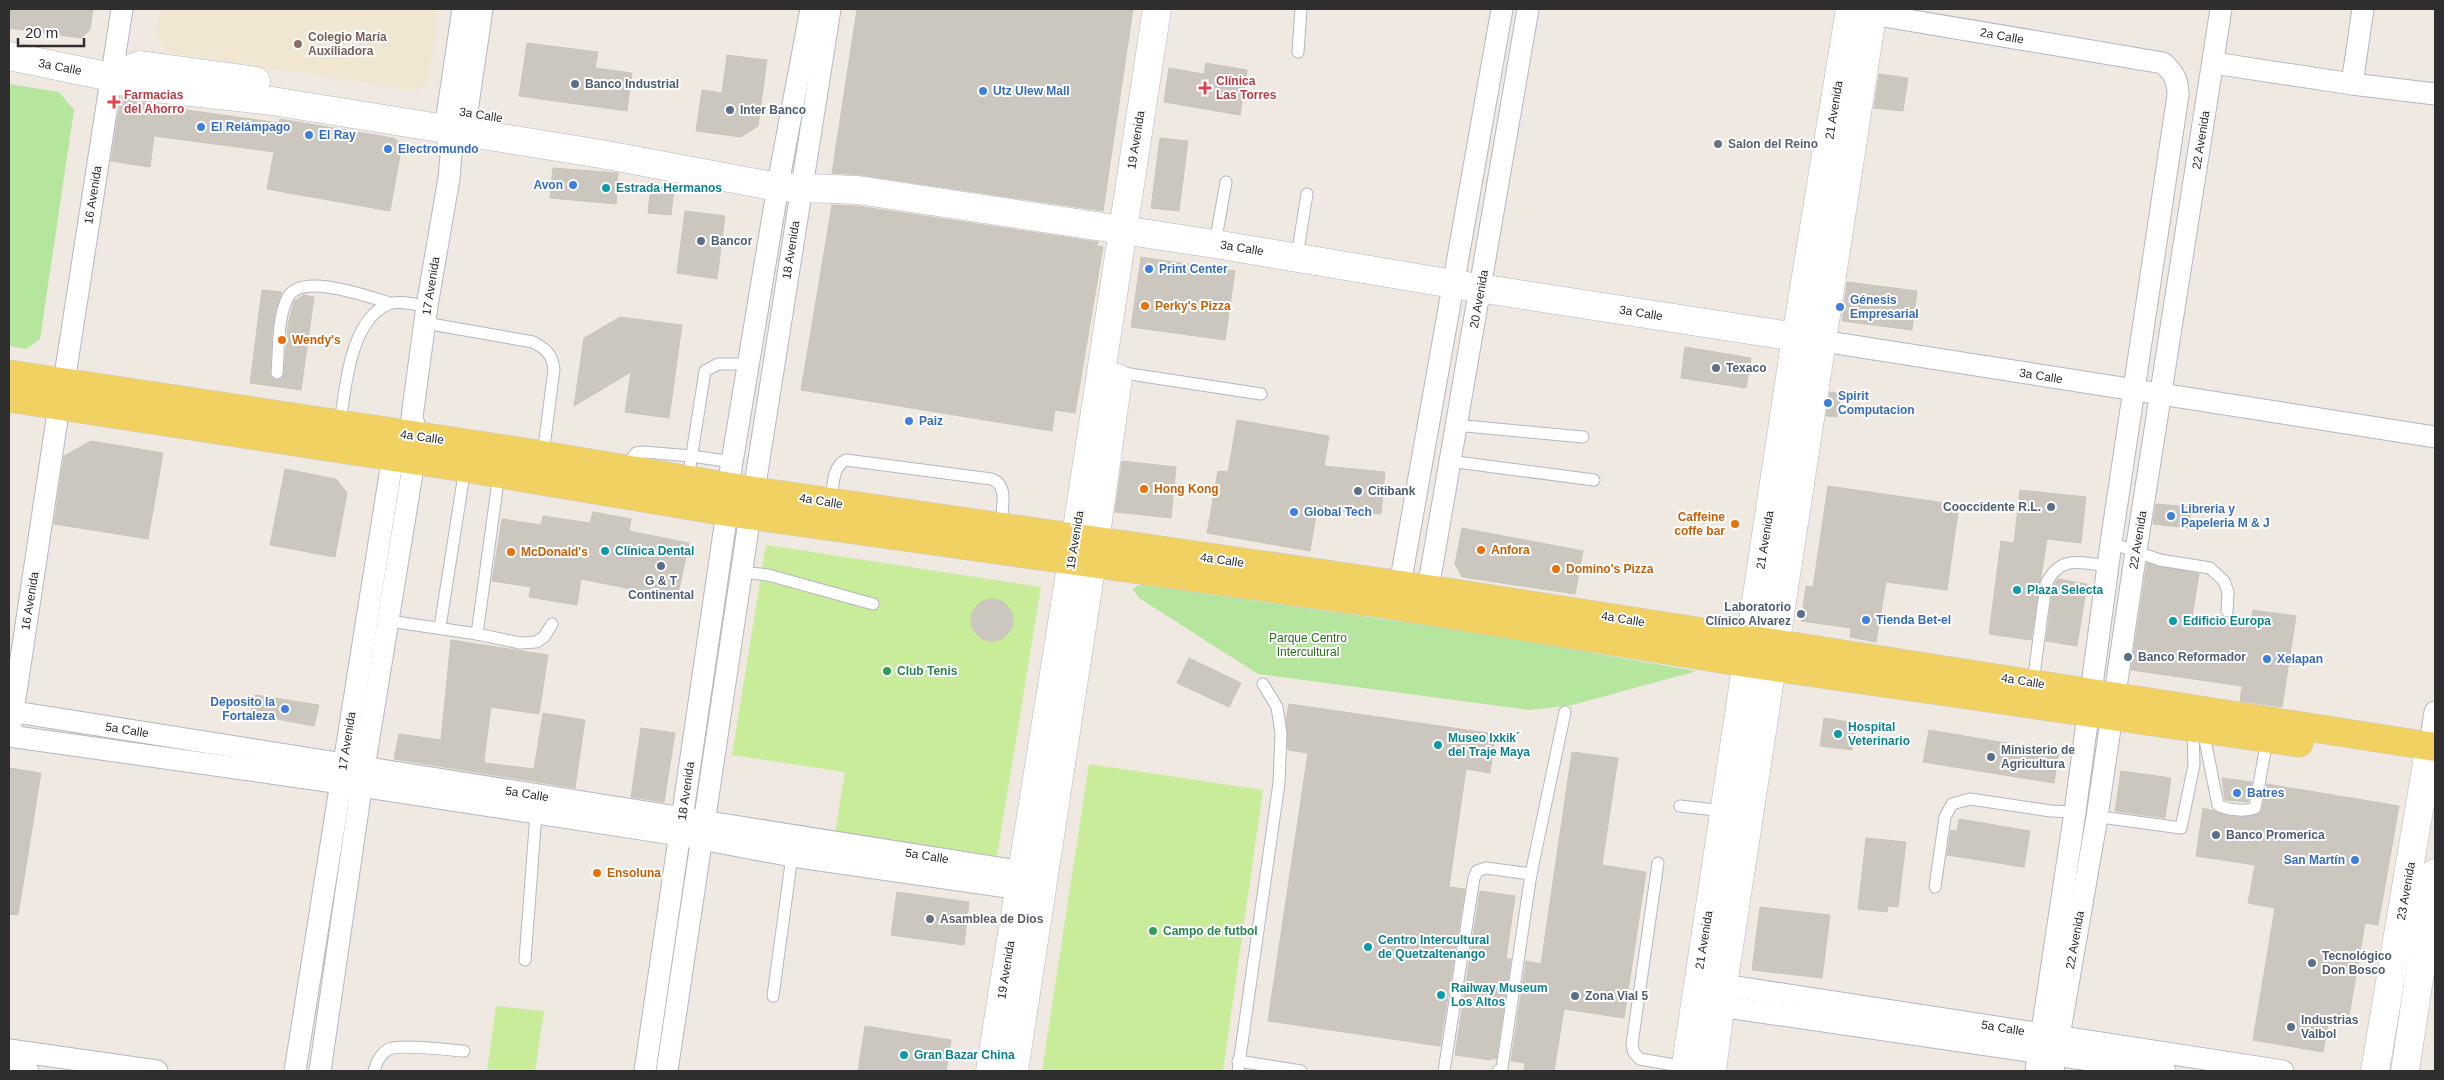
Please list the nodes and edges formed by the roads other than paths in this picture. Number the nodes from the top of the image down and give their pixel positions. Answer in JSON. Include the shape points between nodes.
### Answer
{"nodes":[{"id":1,"x":122,"y":9,"type":"edge"},
{"id":2,"x":463,"y":9,"type":"edge"},
{"id":3,"x":482,"y":9,"type":"edge"},
{"id":4,"x":812,"y":9,"type":"edge"},
{"id":5,"x":830,"y":9,"type":"edge"},
{"id":6,"x":1157,"y":9,"type":"edge"},
{"id":7,"x":1175,"y":9,"type":"edge"},
{"id":8,"x":1301,"y":9,"type":"edge"},
{"id":9,"x":1502,"y":9,"type":"edge"},
{"id":10,"x":1528,"y":9,"type":"edge"},
{"id":11,"x":2221,"y":9,"type":"edge"},
{"id":12,"x":2363,"y":9,"type":"edge"},
{"id":13,"x":1858,"y":10,"type":"edge"},
{"id":14,"x":1298,"y":52,"type":"dead end"},
{"id":15,"x":9,"y":56,"type":"edge"},
{"id":16,"x":2163,"y":62,"type":"joint"},
{"id":17,"x":2214,"y":63,"type":"junction"},
{"id":18,"x":111,"y":77,"type":"junction"},
{"id":19,"x":2352,"y":84,"type":"junction"},
{"id":20,"x":2435,"y":94,"type":"edge"},
{"id":21,"x":456,"y":121,"type":"junction"},
{"id":22,"x":791,"y":178,"type":"junction"},
{"id":23,"x":1226,"y":182,"type":"dead end"},
{"id":24,"x":1307,"y":194,"type":"dead end"},
{"id":25,"x":1131,"y":231,"type":"junction"},
{"id":26,"x":1215,"y":244,"type":"junction"},
{"id":27,"x":1297,"y":256,"type":"junction"},
{"id":28,"x":1452,"y":284,"type":"junction"},
{"id":29,"x":1481,"y":288,"type":"junction"},
{"id":30,"x":390,"y":303,"type":"junction"},
{"id":31,"x":426,"y":314,"type":"junction"},
{"id":32,"x":1809,"y":339,"type":"junction"},
{"id":33,"x":748,"y":364,"type":"junction"},
{"id":34,"x":1109,"y":371,"type":"junction"},
{"id":35,"x":9,"y":374,"type":"edge"},
{"id":36,"x":277,"y":374,"type":"dead end"},
{"id":37,"x":2134,"y":391,"type":"junction"},
{"id":38,"x":62,"y":394,"type":"junction"},
{"id":39,"x":1261,"y":394,"type":"dead end"},
{"id":40,"x":2161,"y":396,"type":"junction"},
{"id":41,"x":9,"y":398,"type":"edge"},
{"id":42,"x":340,"y":424,"type":"junction"},
{"id":43,"x":1455,"y":425,"type":"junction"},
{"id":44,"x":1583,"y":437,"type":"dead end"},
{"id":45,"x":2435,"y":437,"type":"edge"},
{"id":46,"x":406,"y":441,"type":"junction"},
{"id":47,"x":543,"y":455,"type":"junction"},
{"id":48,"x":1449,"y":461,"type":"junction"},
{"id":49,"x":690,"y":467,"type":"junction"},
{"id":50,"x":465,"y":468,"type":"junction"},
{"id":51,"x":499,"y":474,"type":"junction"},
{"id":52,"x":1594,"y":480,"type":"dead end"},
{"id":53,"x":738,"y":493,"type":"junction"},
{"id":54,"x":831,"y":502,"type":"junction"},
{"id":55,"x":1001,"y":528,"type":"junction"},
{"id":56,"x":2111,"y":543,"type":"junction"},
{"id":57,"x":1084,"y":551,"type":"junction"},
{"id":58,"x":2136,"y":551,"type":"junction"},
{"id":59,"x":2109,"y":566,"type":"junction"},
{"id":60,"x":742,"y":572,"type":"junction"},
{"id":61,"x":1400,"y":585,"type":"junction"},
{"id":62,"x":1428,"y":589,"type":"junction"},
{"id":63,"x":873,"y":604,"type":"dead end"},
{"id":64,"x":2227,"y":611,"type":"dead end"},
{"id":65,"x":389,"y":621,"type":"junction"},
{"id":66,"x":552,"y":624,"type":"dead end"},
{"id":67,"x":440,"y":627,"type":"junction"},
{"id":68,"x":477,"y":634,"type":"junction"},
{"id":69,"x":1748,"y":651,"type":"junction"},
{"id":70,"x":1775,"y":655,"type":"junction"},
{"id":71,"x":2033,"y":683,"type":"junction"},
{"id":72,"x":1263,"y":684,"type":"dead end"},
{"id":73,"x":2102,"y":704,"type":"junction"},
{"id":74,"x":11,"y":711,"type":"edge"},
{"id":75,"x":1565,"y":712,"type":"dead end"},
{"id":76,"x":2435,"y":712,"type":"edge"},
{"id":77,"x":2198,"y":730,"type":"junction"},
{"id":78,"x":9,"y":736,"type":"edge"},
{"id":79,"x":2266,"y":739,"type":"junction"},
{"id":80,"x":2432,"y":755,"type":"edge"},
{"id":81,"x":342,"y":773,"type":"junction"},
{"id":82,"x":363,"y":777,"type":"junction"},
{"id":83,"x":1680,"y":806,"type":"dead end"},
{"id":84,"x":1724,"y":811,"type":"junction"},
{"id":85,"x":2075,"y":812,"type":"junction"},
{"id":86,"x":536,"y":814,"type":"junction"},
{"id":87,"x":2097,"y":817,"type":"junction"},
{"id":88,"x":681,"y":827,"type":"junction"},
{"id":89,"x":703,"y":831,"type":"junction"},
{"id":90,"x":792,"y":856,"type":"junction"},
{"id":91,"x":1658,"y":863,"type":"dead end"},
{"id":92,"x":2435,"y":873,"type":"edge"},
{"id":93,"x":1531,"y":874,"type":"junction"},
{"id":94,"x":1032,"y":882,"type":"junction"},
{"id":95,"x":1935,"y":887,"type":"dead end"},
{"id":96,"x":525,"y":960,"type":"dead end"},
{"id":97,"x":2428,"y":968,"type":"edge"},
{"id":98,"x":773,"y":996,"type":"dead end"},
{"id":99,"x":1722,"y":996,"type":"junction"},
{"id":100,"x":9,"y":1050,"type":"edge"},
{"id":101,"x":464,"y":1051,"type":"dead end"},
{"id":102,"x":2048,"y":1053,"type":"edge"},
{"id":103,"x":1238,"y":1066,"type":"edge"},
{"id":104,"x":9,"y":1068,"type":"edge"},
{"id":105,"x":1699,"y":1069,"type":"edge"},
{"id":106,"x":28,"y":1071,"type":"edge"},
{"id":107,"x":157,"y":1071,"type":"edge"},
{"id":108,"x":295,"y":1071,"type":"edge"},
{"id":109,"x":320,"y":1071,"type":"edge"},
{"id":110,"x":374,"y":1071,"type":"edge"},
{"id":111,"x":644,"y":1071,"type":"edge"},
{"id":112,"x":667,"y":1071,"type":"edge"},
{"id":113,"x":990,"y":1071,"type":"edge"},
{"id":114,"x":1014,"y":1071,"type":"edge"},
{"id":115,"x":1302,"y":1071,"type":"edge"},
{"id":116,"x":1444,"y":1071,"type":"edge"},
{"id":117,"x":1498,"y":1071,"type":"edge"},
{"id":118,"x":2165,"y":1071,"type":"edge"},
{"id":119,"x":2283,"y":1071,"type":"edge"},
{"id":120,"x":2375,"y":1071,"type":"edge"},
{"id":121,"x":2406,"y":1071,"type":"edge"}],
"edges":[{"from":1,"to":18,"type":"street","name":"16 Avenida"},
{"from":2,"to":21,"type":"street","name":"17 Avenida"},
{"from":3,"to":21,"type":"street","name":"17 Avenida"},
{"from":4,"to":22,"type":"street","name":"18 Avenida"},
{"from":5,"to":22,"type":"street","name":"18 Avenida"},
{"from":6,"to":25,"type":"street","name":"19 Avenida"},
{"from":7,"to":25,"type":"street","name":"19 Avenida"},
{"from":8,"to":14,"type":"lane"},
{"from":9,"to":28,"type":"street"},
{"from":10,"to":29,"type":"street","name":"20 Avenida"},
{"from":11,"to":17,"type":"street","name":"22 Avenida"},
{"from":12,"to":19,"type":"street"},
{"from":13,"to":16,"type":"street","name":"2a Calle"},
{"from":13,"to":32,"type":"street","name":"21 Avenida"},
{"from":15,"to":18,"type":"street","name":"3a Calle"},
{"from":16,"to":37,"type":"street","name":"22 Avenida","via":[[2174,72],[2178,95]]},
{"from":17,"to":19,"type":"street"},
{"from":17,"to":40,"type":"street","name":"22 Avenida"},
{"from":18,"to":21,"type":"street","name":"3a Calle","via":[[138,86],[273,92]]},
{"from":18,"to":38,"type":"street","name":"16 Avenida"},
{"from":19,"to":20,"type":"street"},
{"from":21,"to":22,"type":"street","name":"3a Calle"},
{"from":21,"to":31,"type":"street","name":"17 Avenida"},
{"from":22,"to":25,"type":"street","name":"3a Calle"},
{"from":22,"to":33,"type":"street","name":"18 Avenida"},
{"from":22,"to":53,"type":"street","name":"18 Avenida"},
{"from":23,"to":26,"type":"lane"},
{"from":24,"to":27,"type":"lane"},
{"from":25,"to":26,"type":"street","name":"3a Calle"},
{"from":25,"to":34,"type":"street","name":"19 Avenida"},
{"from":26,"to":27,"type":"street","name":"3a Calle"},
{"from":27,"to":28,"type":"street","name":"3a Calle"},
{"from":28,"to":29,"type":"street","name":"3a Calle"},
{"from":28,"to":61,"type":"street"},
{"from":29,"to":32,"type":"street","name":"3a Calle"},
{"from":29,"to":43,"type":"street","name":"20 Avenida"},
{"from":30,"to":31,"type":"lane"},
{"from":30,"to":36,"type":"lane","via":[[322,286],[299,287],[289,296],[283,314]]},
{"from":30,"to":42,"type":"lane","via":[[379,309],[367,323],[355,344],[348,364]]},
{"from":31,"to":46,"type":"street","name":"17 Avenida"},
{"from":31,"to":47,"type":"lane","via":[[533,342],[548,352],[554,369]]},
{"from":32,"to":37,"type":"street","name":"3a Calle"},
{"from":32,"to":69,"type":"street","name":"21 Avenida"},
{"from":32,"to":70,"type":"street","name":"21 Avenida"},
{"from":33,"to":49,"type":"lane","via":[[718,364],[705,372]]},
{"from":33,"to":53,"type":"street","name":"18 Avenida"},
{"from":34,"to":39,"type":"lane"},
{"from":34,"to":57,"type":"street","name":"19 Avenida"},
{"from":35,"to":38,"type":"main road","name":"4a Calle"},
{"from":37,"to":40,"type":"street","name":"3a Calle"},
{"from":37,"to":56,"type":"street","name":"22 Avenida"},
{"from":38,"to":41,"type":"main road","name":"4a Calle"},
{"from":38,"to":42,"type":"main road","name":"4a Calle"},
{"from":38,"to":46,"type":"main road","name":"4a Calle"},
{"from":38,"to":74,"type":"street","name":"16 Avenida"},
{"from":40,"to":45,"type":"street","name":"3a Calle"},
{"from":40,"to":58,"type":"street","name":"22 Avenida"},
{"from":42,"to":46,"type":"main road","name":"4a Calle"},
{"from":43,"to":44,"type":"lane"},
{"from":43,"to":48,"type":"street","name":"20 Avenida"},
{"from":46,"to":47,"type":"main road","name":"4a Calle"},
{"from":46,"to":50,"type":"main road","name":"4a Calle"},
{"from":46,"to":65,"type":"street","name":"17 Avenida"},
{"from":46,"to":81,"type":"street","name":"17 Avenida"},
{"from":47,"to":49,"type":"main road","name":"4a Calle","via":[[624,469]]},
{"from":48,"to":52,"type":"lane"},
{"from":48,"to":62,"type":"street","name":"20 Avenida"},
{"from":49,"to":53,"type":"main road","name":"4a Calle"},
{"from":50,"to":51,"type":"main road","name":"4a Calle"},
{"from":50,"to":67,"type":"lane"},
{"from":51,"to":53,"type":"main road","name":"4a Calle"},
{"from":51,"to":68,"type":"lane"},
{"from":53,"to":54,"type":"main road","name":"4a Calle"},
{"from":53,"to":57,"type":"main road","name":"4a Calle"},
{"from":53,"to":60,"type":"street","name":"18 Avenida"},
{"from":53,"to":88,"type":"street","name":"18 Avenida"},
{"from":54,"to":55,"type":"main road","name":"4a Calle"},
{"from":54,"to":55,"type":"lane","via":[[837,469],[846,460],[981,478],[997,481],[1003,489]]},
{"from":55,"to":57,"type":"main road","name":"4a Calle"},
{"from":56,"to":58,"type":"lane"},
{"from":56,"to":59,"type":"street","name":"22 Avenida"},
{"from":57,"to":61,"type":"main road","name":"4a Calle"},
{"from":57,"to":69,"type":"main road","name":"4a Calle","via":[[1397,606]]},
{"from":57,"to":94,"type":"street","name":"19 Avenida"},
{"from":58,"to":64,"type":"lane","via":[[2160,560],[2210,568],[2218,573],[2228,592]]},
{"from":58,"to":73,"type":"street","name":"22 Avenida"},
{"from":59,"to":71,"type":"lane","via":[[2063,564],[2053,570],[2046,584]]},
{"from":59,"to":73,"type":"street","name":"22 Avenida"},
{"from":60,"to":63,"type":"lane","via":[[768,574]]},
{"from":60,"to":89,"type":"street","name":"18 Avenida"},
{"from":61,"to":62,"type":"main road","name":"4a Calle"},
{"from":62,"to":69,"type":"main road","name":"4a Calle"},
{"from":65,"to":67,"type":"lane"},
{"from":65,"to":82,"type":"street","name":"17 Avenida"},
{"from":66,"to":68,"type":"lane","via":[[544,637],[536,642],[520,643]]},
{"from":67,"to":68,"type":"lane"},
{"from":69,"to":70,"type":"main road","name":"4a Calle"},
{"from":69,"to":84,"type":"street","name":"21 Avenida"},
{"from":70,"to":71,"type":"main road","name":"4a Calle"},
{"from":70,"to":73,"type":"main road","name":"4a Calle"},
{"from":70,"to":99,"type":"street","name":"21 Avenida"},
{"from":71,"to":73,"type":"main road","name":"4a Calle"},
{"from":72,"to":103,"type":"lane","via":[[1277,707],[1281,733],[1279,783]]},
{"from":73,"to":77,"type":"main road","name":"4a Calle"},
{"from":73,"to":80,"type":"main road","name":"4a Calle"},
{"from":73,"to":85,"type":"street","name":"22 Avenida"},
{"from":73,"to":87,"type":"street","name":"22 Avenida"},
{"from":74,"to":78,"type":"street","name":"16 Avenida"},
{"from":74,"to":81,"type":"street","name":"5a Calle"},
{"from":75,"to":93,"type":"lane"},
{"from":76,"to":80,"type":"street","name":"23 Avenida"},
{"from":77,"to":79,"type":"main road","name":"4a Calle"},
{"from":77,"to":79,"type":"lane","via":[[2218,805],[2227,808],[2255,808]]},
{"from":77,"to":87,"type":"lane","via":[[2181,828]]},
{"from":78,"to":81,"type":"street","name":"5a Calle"},
{"from":79,"to":80,"type":"main road","name":"4a Calle"},
{"from":80,"to":120,"type":"street","name":"23 Avenida"},
{"from":81,"to":82,"type":"street","name":"5a Calle"},
{"from":81,"to":108,"type":"street","name":"17 Avenida"},
{"from":82,"to":86,"type":"street","name":"5a Calle"},
{"from":82,"to":88,"type":"street","name":"5a Calle"},
{"from":82,"to":109,"type":"street","name":"17 Avenida"},
{"from":83,"to":84,"type":"lane"},
{"from":84,"to":105,"type":"street","name":"21 Avenida"},
{"from":85,"to":87,"type":"lane"},
{"from":85,"to":95,"type":"lane","via":[[1970,799],[1952,804],[1945,817]]},
{"from":85,"to":102,"type":"street","name":"22 Avenida"},
{"from":86,"to":88,"type":"street","name":"5a Calle"},
{"from":86,"to":96,"type":"lane"},
{"from":87,"to":102,"type":"street","name":"22 Avenida"},
{"from":88,"to":89,"type":"street","name":"5a Calle"},
{"from":88,"to":111,"type":"street","name":"18 Avenida"},
{"from":89,"to":90,"type":"street","name":"5a Calle"},
{"from":89,"to":94,"type":"street","name":"5a Calle"},
{"from":89,"to":112,"type":"street","name":"18 Avenida"},
{"from":90,"to":94,"type":"street","name":"5a Calle"},
{"from":90,"to":98,"type":"lane"},
{"from":91,"to":105,"type":"lane","via":[[1632,1044],[1640,1059]]},
{"from":92,"to":97,"type":"street","name":"23 Avenida"},
{"from":93,"to":116,"type":"lane","via":[[1486,868],[1477,872],[1474,878]]},
{"from":93,"to":117,"type":"lane","via":[[1502,1068]]},
{"from":94,"to":113,"type":"street","name":"19 Avenida"},
{"from":94,"to":114,"type":"street","name":"19 Avenida"},
{"from":97,"to":121,"type":"street","name":"23 Avenida"},
{"from":99,"to":102,"type":"street","name":"5a Calle"},
{"from":99,"to":105,"type":"street","name":"21 Avenida"},
{"from":100,"to":107,"type":"street"},
{"from":101,"to":110,"type":"lane","via":[[389,1049],[376,1062]]},
{"from":102,"to":118,"type":"street","name":"5a Calle"},
{"from":102,"to":119,"type":"street","name":"5a Calle"},
{"from":103,"to":115,"type":"lane"},
{"from":104,"to":106,"type":"street"}]}
